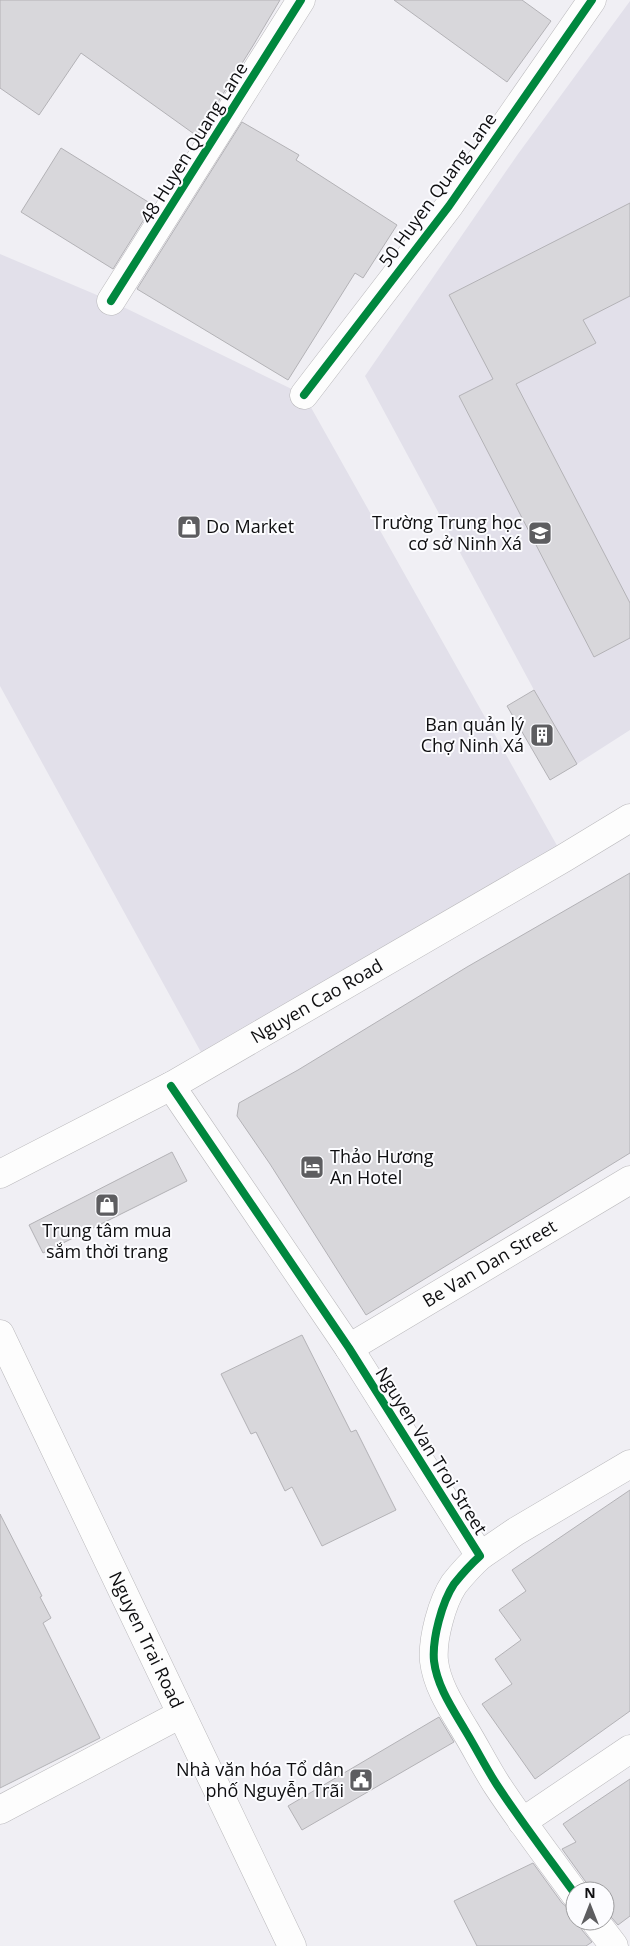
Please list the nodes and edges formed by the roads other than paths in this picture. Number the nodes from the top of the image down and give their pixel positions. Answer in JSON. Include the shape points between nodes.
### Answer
{"nodes":[{"id":1,"x":301,"y":0,"type":"edge"},
{"id":2,"x":592,"y":0,"type":"edge"},
{"id":3,"x":111,"y":301,"type":"dead end"},
{"id":4,"x":304,"y":395,"type":"dead end"},
{"id":5,"x":630,"y":818,"type":"edge"},
{"id":6,"x":171,"y":1086,"type":"junction"},
{"id":7,"x":0,"y":1174,"type":"edge"},
{"id":8,"x":630,"y":1180,"type":"edge"},
{"id":9,"x":0,"y":1334,"type":"edge"},
{"id":10,"x":349,"y":1348,"type":"junction"},
{"id":11,"x":630,"y":1464,"type":"edge"},
{"id":12,"x":480,"y":1556,"type":"junction"},
{"id":13,"x":181,"y":1714,"type":"junction"},
{"id":14,"x":630,"y":1749,"type":"edge"},
{"id":15,"x":0,"y":1810,"type":"edge"},
{"id":16,"x":522,"y":1822,"type":"junction"},
{"id":17,"x":565,"y":1881,"type":"edge"},
{"id":18,"x":603,"y":1931,"type":"edge"},
{"id":19,"x":292,"y":1946,"type":"edge"},
{"id":20,"x":614,"y":1946,"type":"edge"}],
"edges":[{"from":1,"to":3,"type":"street","name":"48 Huyen Quang Lane"},
{"from":2,"to":4,"type":"street","name":"50 Huyen Quang Lane","via":[[449,206]]},
{"from":5,"to":6,"type":"street","name":"Nguyen Cao Road"},
{"from":6,"to":7,"type":"street","name":"Nguyen Cao Road"},
{"from":6,"to":10,"type":"street","name":"Nguyen Van Troi Street"},
{"from":8,"to":10,"type":"street","name":"Be Van Dan Street"},
{"from":9,"to":13,"type":"street","name":"Nguyen Trai Road"},
{"from":10,"to":12,"type":"street","name":"Nguyen Van Troi Street"},
{"from":11,"to":12,"type":"street"},
{"from":12,"to":16,"type":"street","name":"Nguyen Van Troi Street","via":[[463,1572],[450,1593],[437,1629],[435,1666],[445,1696]]},
{"from":13,"to":15,"type":"street"},
{"from":13,"to":19,"type":"street","name":"Nguyen Trai Road"},
{"from":14,"to":16,"type":"street"},
{"from":16,"to":17,"type":"street","name":"Nguyen Van Troi Street"},
{"from":18,"to":20,"type":"street"}]}
